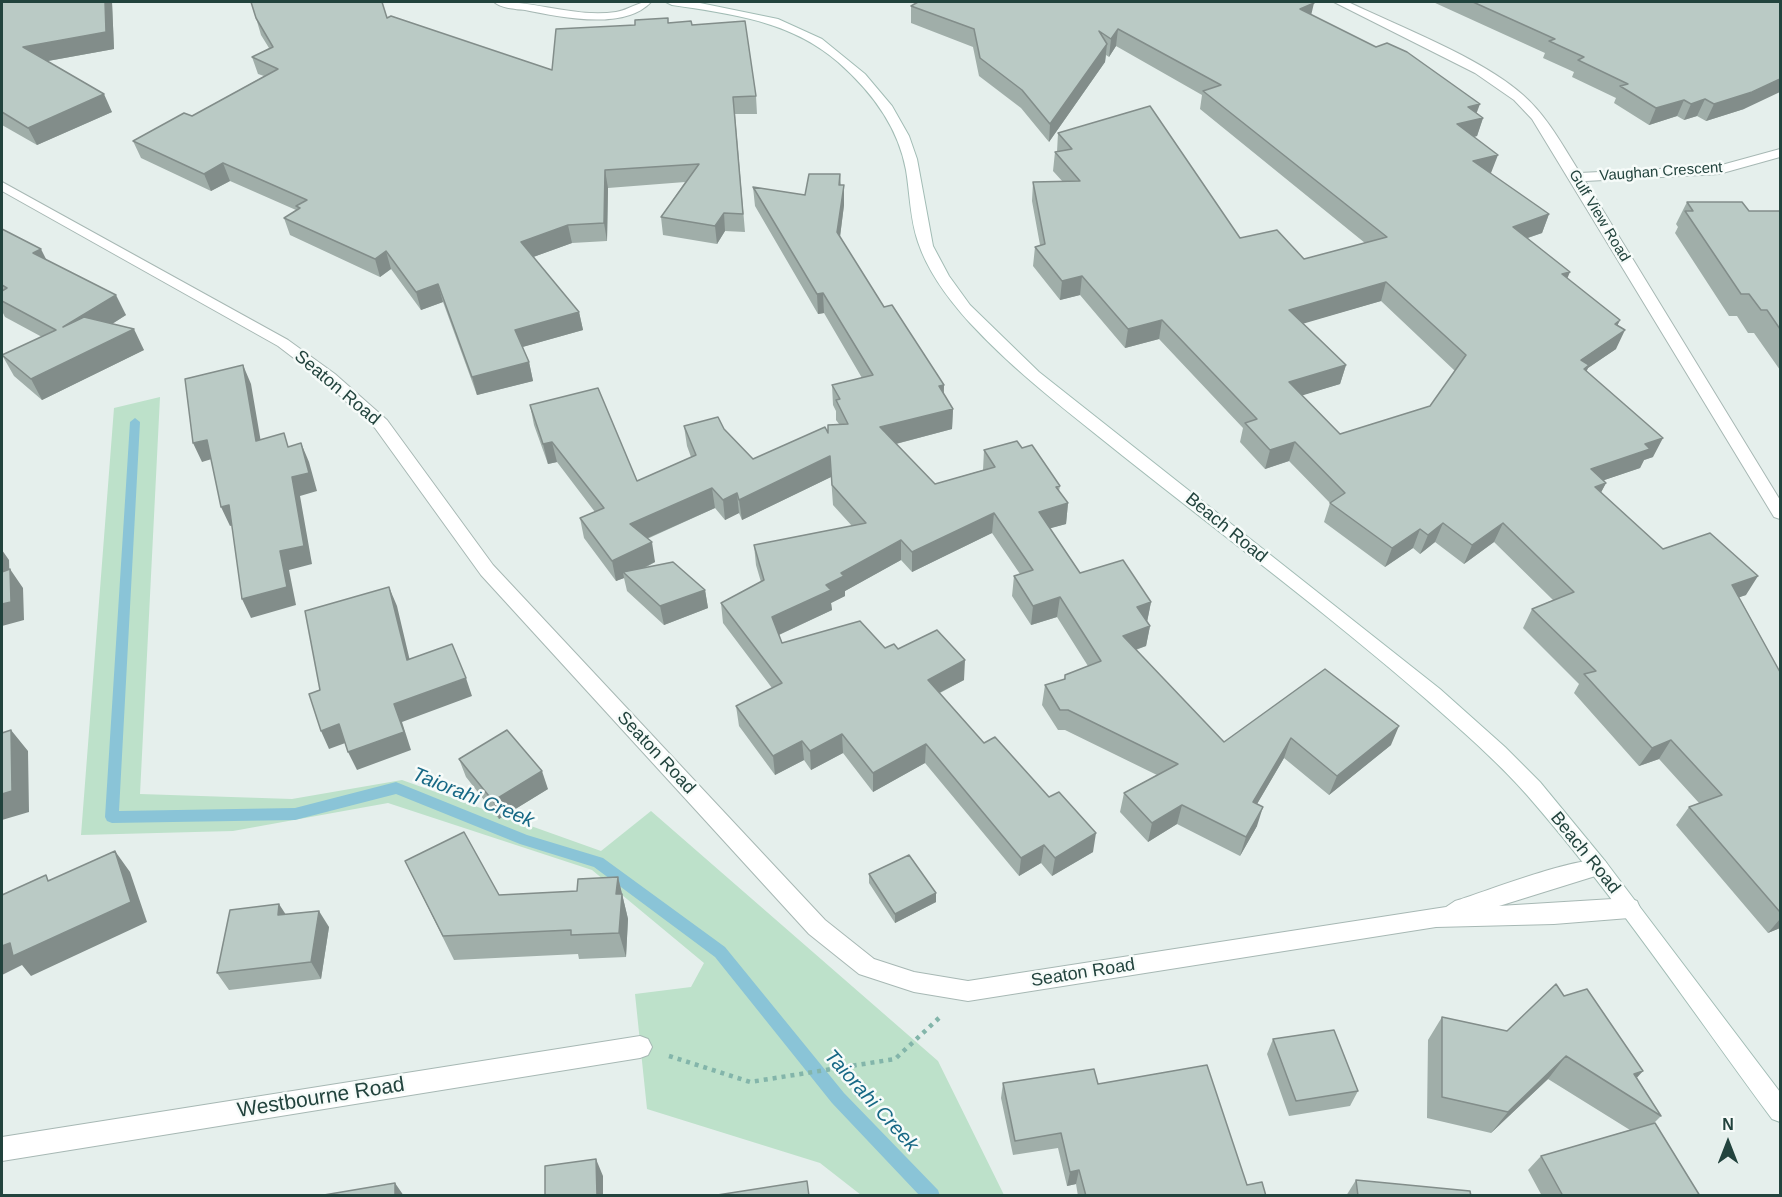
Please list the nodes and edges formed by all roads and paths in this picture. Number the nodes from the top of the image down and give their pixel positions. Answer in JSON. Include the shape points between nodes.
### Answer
{"nodes":[{"id":1,"x":499,"y":2,"type":"edge"},
{"id":2,"x":646,"y":2,"type":"edge"},
{"id":3,"x":672,"y":2,"type":"edge"},
{"id":4,"x":1340,"y":2,"type":"edge"},
{"id":5,"x":1780,"y":153,"type":"edge"},
{"id":6,"x":1576,"y":177,"type":"junction"},
{"id":7,"x":2,"y":186,"type":"edge"},
{"id":8,"x":1780,"y":513,"type":"edge"},
{"id":9,"x":1598,"y":867,"type":"junction"},
{"id":10,"x":1629,"y":908,"type":"junction"},
{"id":11,"x":1436,"y":917,"type":"junction"},
{"id":12,"x":968,"y":991,"type":"junction"},
{"id":13,"x":640,"y":1047,"type":"joint"},
{"id":14,"x":1780,"y":1111,"type":"edge"},
{"id":15,"x":2,"y":1149,"type":"edge"}],
"edges":[{"from":1,"to":2,"type":"lane","via":[[558,12],[611,15],[631,13]]},
{"from":3,"to":9,"type":"street","name":"Beach Road","via":[[744,12],[782,22],[838,54],[867,83],[898,128],[912,167],[925,245],[942,277],[980,325],[1034,376],[1433,694],[1533,788]]},
{"from":4,"to":6,"type":"street","name":"Gulf View Road","via":[[1444,51],[1502,84],[1537,117]]},
{"from":5,"to":6,"type":"street","name":"Vaughan Crescent","via":[[1719,170]]},
{"from":6,"to":8,"type":"street","name":"Gulf View Road"},
{"from":7,"to":12,"type":"street","name":"Seaton Road","via":[[282,343],[330,378],[381,424],[487,570],[817,927],[867,967],[914,982]]},
{"from":9,"to":10,"type":"street","name":"Beach Road"},
{"from":9,"to":11,"type":"street","name":"Seaton Road"},
{"from":10,"to":11,"type":"street","name":"Seaton Road"},
{"from":10,"to":14,"type":"street","name":"Beach Road"},
{"from":11,"to":12,"type":"street","name":"Seaton Road"},
{"from":12,"to":13,"type":"path","via":[[895,1059],[750,1082]]},
{"from":13,"to":15,"type":"street","name":"Westbourne Road"}]}
